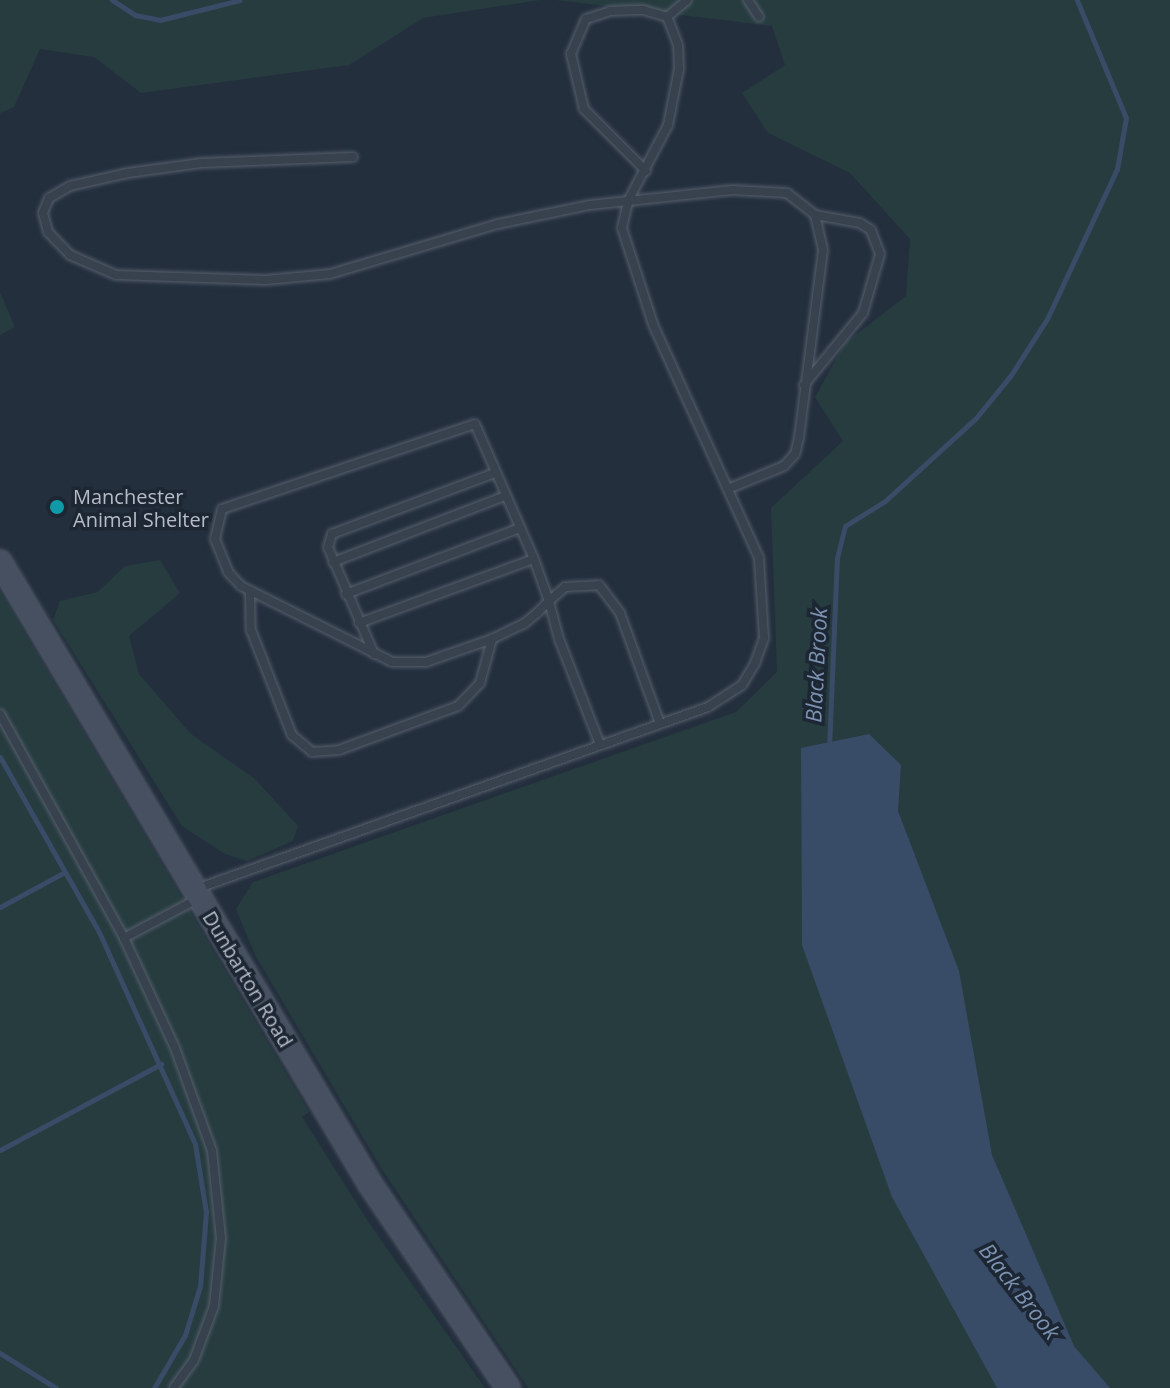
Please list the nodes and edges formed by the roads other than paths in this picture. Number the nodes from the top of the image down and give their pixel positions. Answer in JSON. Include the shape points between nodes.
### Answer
{"nodes":[{"id":1,"x":687,"y":0,"type":"edge"},
{"id":2,"x":748,"y":0,"type":"edge"},
{"id":3,"x":667,"y":17,"type":"junction"},
{"id":4,"x":759,"y":17,"type":"dead end"},
{"id":5,"x":353,"y":157,"type":"dead end"},
{"id":6,"x":646,"y":171,"type":"junction"},
{"id":7,"x":628,"y":201,"type":"junction"},
{"id":8,"x":815,"y":215,"type":"junction"},
{"id":9,"x":804,"y":385,"type":"junction"},
{"id":10,"x":494,"y":473,"type":"junction"},
{"id":11,"x":730,"y":488,"type":"junction"},
{"id":12,"x":505,"y":496,"type":"junction"},
{"id":13,"x":520,"y":528,"type":"junction"},
{"id":14,"x":534,"y":559,"type":"junction"},
{"id":15,"x":0,"y":562,"type":"edge"},
{"id":16,"x":333,"y":562,"type":"junction"},
{"id":17,"x":250,"y":591,"type":"junction"},
{"id":18,"x":346,"y":594,"type":"junction"},
{"id":19,"x":549,"y":601,"type":"junction"},
{"id":20,"x":359,"y":623,"type":"junction"},
{"id":21,"x":492,"y":639,"type":"junction"},
{"id":22,"x":374,"y":654,"type":"junction"},
{"id":23,"x":0,"y":714,"type":"edge"},
{"id":24,"x":659,"y":721,"type":"junction"},
{"id":25,"x":599,"y":742,"type":"junction"},
{"id":26,"x":198,"y":893,"type":"junction"},
{"id":27,"x":124,"y":938,"type":"junction"},
{"id":28,"x":174,"y":1388,"type":"edge"},
{"id":29,"x":508,"y":1388,"type":"edge"}],
"edges":[{"from":1,"to":3,"type":"lane"},
{"from":2,"to":4,"type":"lane"},
{"from":3,"to":6,"type":"lane","via":[[678,45],[679,69],[668,125]]},
{"from":3,"to":6,"type":"lane","via":[[643,10],[610,11],[586,19],[571,54],[584,109]]},
{"from":5,"to":7,"type":"lane","via":[[201,163],[128,173],[70,186],[49,198],[43,213],[48,232],[70,255],[103,271],[266,280],[330,274],[540,214]]},
{"from":6,"to":7,"type":"lane"},
{"from":7,"to":8,"type":"lane","via":[[761,188],[787,193]]},
{"from":7,"to":11,"type":"lane","via":[[622,228],[639,289],[679,387]]},
{"from":8,"to":9,"type":"lane","via":[[823,250]]},
{"from":8,"to":9,"type":"lane","via":[[871,230],[880,262],[863,313]]},
{"from":9,"to":11,"type":"lane","via":[[795,454],[784,466]]},
{"from":10,"to":12,"type":"lane"},
{"from":10,"to":16,"type":"lane","via":[[332,534],[328,547]]},
{"from":10,"to":17,"type":"lane","via":[[475,424],[222,509],[215,539],[222,560]]},
{"from":11,"to":24,"type":"lane","via":[[759,558],[764,638],[755,663],[732,694]]},
{"from":12,"to":13,"type":"lane"},
{"from":12,"to":16,"type":"lane"},
{"from":13,"to":14,"type":"lane"},
{"from":13,"to":18,"type":"lane"},
{"from":14,"to":19,"type":"lane"},
{"from":14,"to":20,"type":"lane"},
{"from":15,"to":26,"type":"street","name":"Dunbarton Road"},
{"from":16,"to":18,"type":"lane"},
{"from":17,"to":21,"type":"lane","via":[[251,630],[292,735],[312,752],[339,750],[458,706],[480,683]]},
{"from":17,"to":22,"type":"lane"},
{"from":18,"to":20,"type":"lane"},
{"from":19,"to":21,"type":"lane","via":[[525,623]]},
{"from":19,"to":24,"type":"lane","via":[[581,582],[599,585],[613,596]]},
{"from":19,"to":25,"type":"lane"},
{"from":20,"to":22,"type":"lane"},
{"from":21,"to":22,"type":"lane","via":[[407,664]]},
{"from":23,"to":27,"type":"lane"},
{"from":24,"to":25,"type":"lane"},
{"from":25,"to":26,"type":"lane"},
{"from":26,"to":27,"type":"lane"},
{"from":26,"to":29,"type":"street","name":"Dunbarton Road","via":[[378,1197]]},
{"from":27,"to":28,"type":"lane","via":[[175,1048],[213,1166],[221,1238],[214,1306],[194,1360]]}]}
